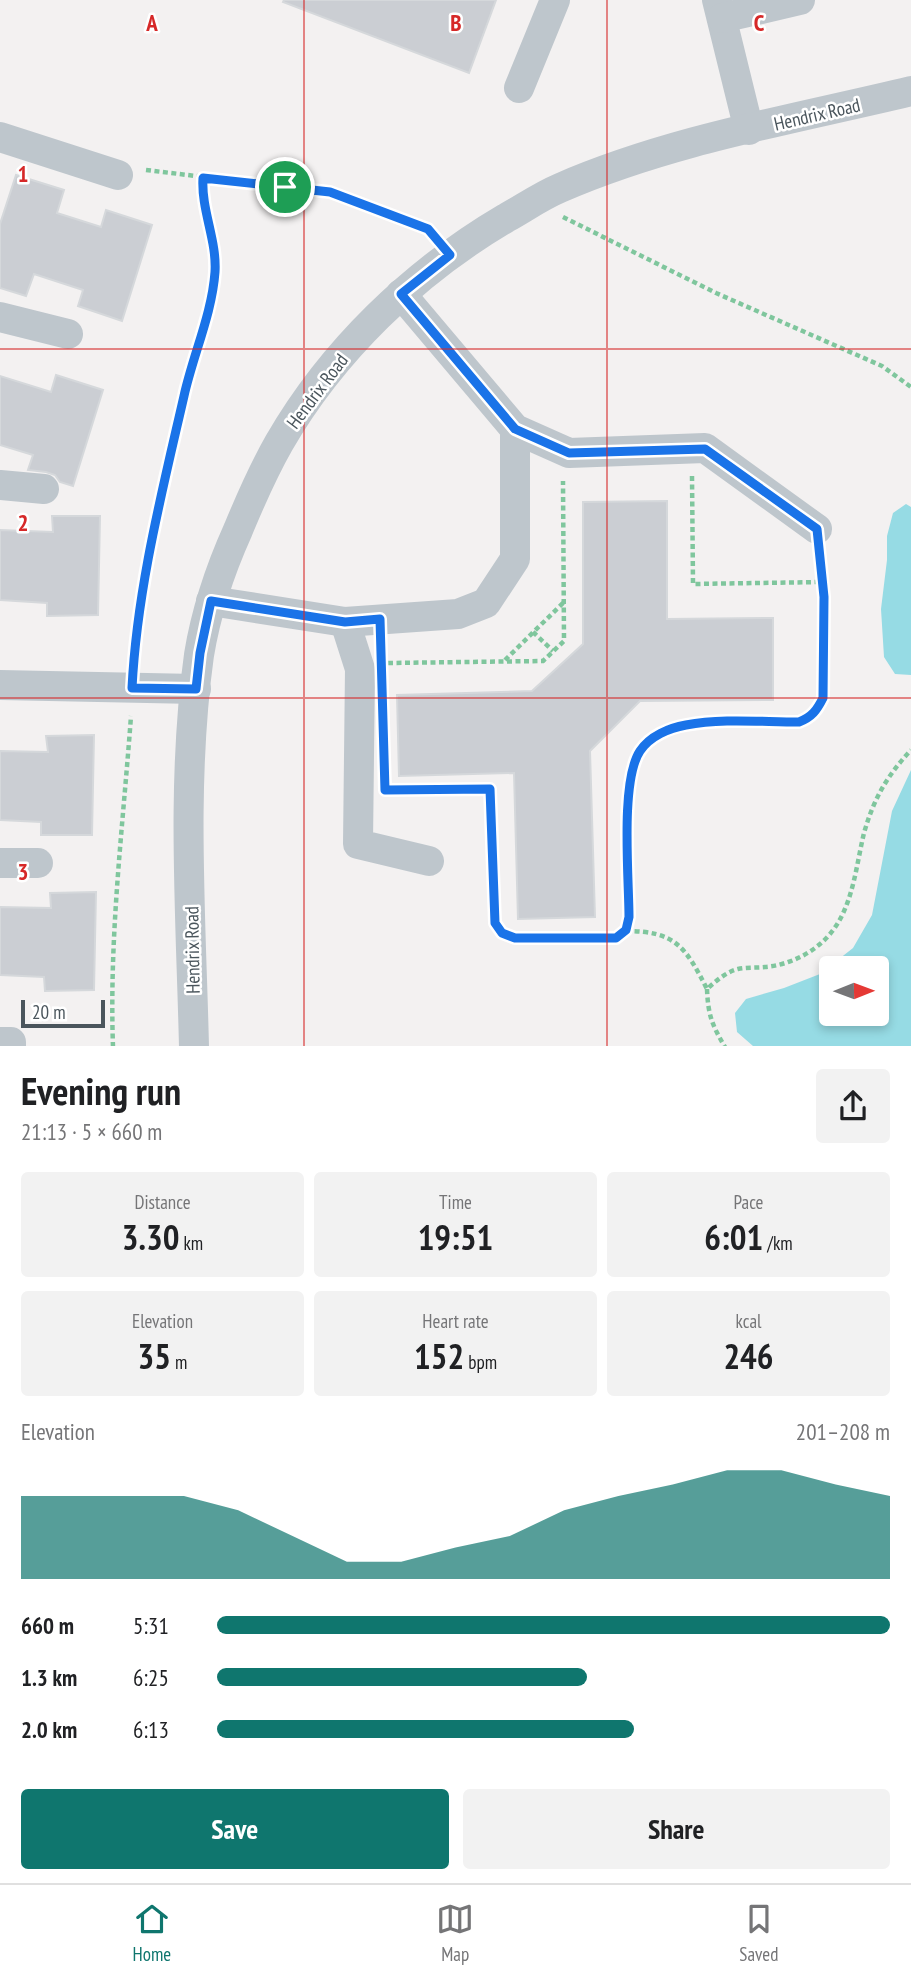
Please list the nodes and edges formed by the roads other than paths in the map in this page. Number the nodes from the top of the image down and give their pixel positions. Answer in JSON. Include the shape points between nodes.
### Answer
{"nodes":[{"id":1,"x":555,"y":0,"type":"edge"},
{"id":2,"x":800,"y":0,"type":"edge"},
{"id":3,"x":765,"y":4,"type":"edge"},
{"id":4,"x":720,"y":9,"type":"edge"},
{"id":5,"x":519,"y":88,"type":"dead end"},
{"id":6,"x":911,"y":91,"type":"edge"},
{"id":7,"x":749,"y":130,"type":"junction"},
{"id":8,"x":0,"y":137,"type":"edge"},
{"id":9,"x":118,"y":175,"type":"road end"},
{"id":10,"x":401,"y":294,"type":"junction"},
{"id":11,"x":0,"y":317,"type":"edge"},
{"id":12,"x":68,"y":334,"type":"dead end"},
{"id":13,"x":515,"y":429,"type":"junction"},
{"id":14,"x":0,"y":485,"type":"edge"},
{"id":15,"x":44,"y":489,"type":"dead end"},
{"id":16,"x":817,"y":529,"type":"road end"},
{"id":17,"x":211,"y":601,"type":"junction"},
{"id":18,"x":345,"y":622,"type":"junction"},
{"id":19,"x":0,"y":685,"type":"edge"},
{"id":20,"x":196,"y":689,"type":"junction"},
{"id":21,"x":429,"y":861,"type":"dead end"},
{"id":22,"x":0,"y":863,"type":"edge"},
{"id":23,"x":38,"y":863,"type":"dead end"},
{"id":24,"x":0,"y":1042,"type":"edge"},
{"id":25,"x":10,"y":1046,"type":"edge"},
{"id":26,"x":194,"y":1046,"type":"edge"}],
"edges":[{"from":1,"to":5,"type":"street"},
{"from":2,"to":3,"type":"street"},
{"from":3,"to":4,"type":"street"},
{"from":4,"to":7,"type":"street"},
{"from":6,"to":7,"type":"street","name":"Hendrix Road"},
{"from":7,"to":10,"type":"street","name":"Hendrix Road","via":[[609,168],[542,197],[450,255]]},
{"from":8,"to":9,"type":"street"},
{"from":10,"to":13,"type":"street"},
{"from":10,"to":17,"type":"street","name":"Hendrix Road","via":[[314,389],[279,443],[247,508]]},
{"from":11,"to":12,"type":"street"},
{"from":13,"to":16,"type":"street","via":[[569,453],[705,449]]},
{"from":13,"to":18,"type":"street","via":[[515,559],[486,603],[458,614]]},
{"from":14,"to":15,"type":"street"},
{"from":17,"to":18,"type":"street"},
{"from":17,"to":20,"type":"street","name":"Hendrix Road"},
{"from":18,"to":21,"type":"street","via":[[360,669],[358,844]]},
{"from":19,"to":20,"type":"street"},
{"from":20,"to":26,"type":"street","name":"Hendrix Road","via":[[189,754]]},
{"from":22,"to":23,"type":"street"},
{"from":24,"to":25,"type":"street","via":[[10,1042]]}]}
